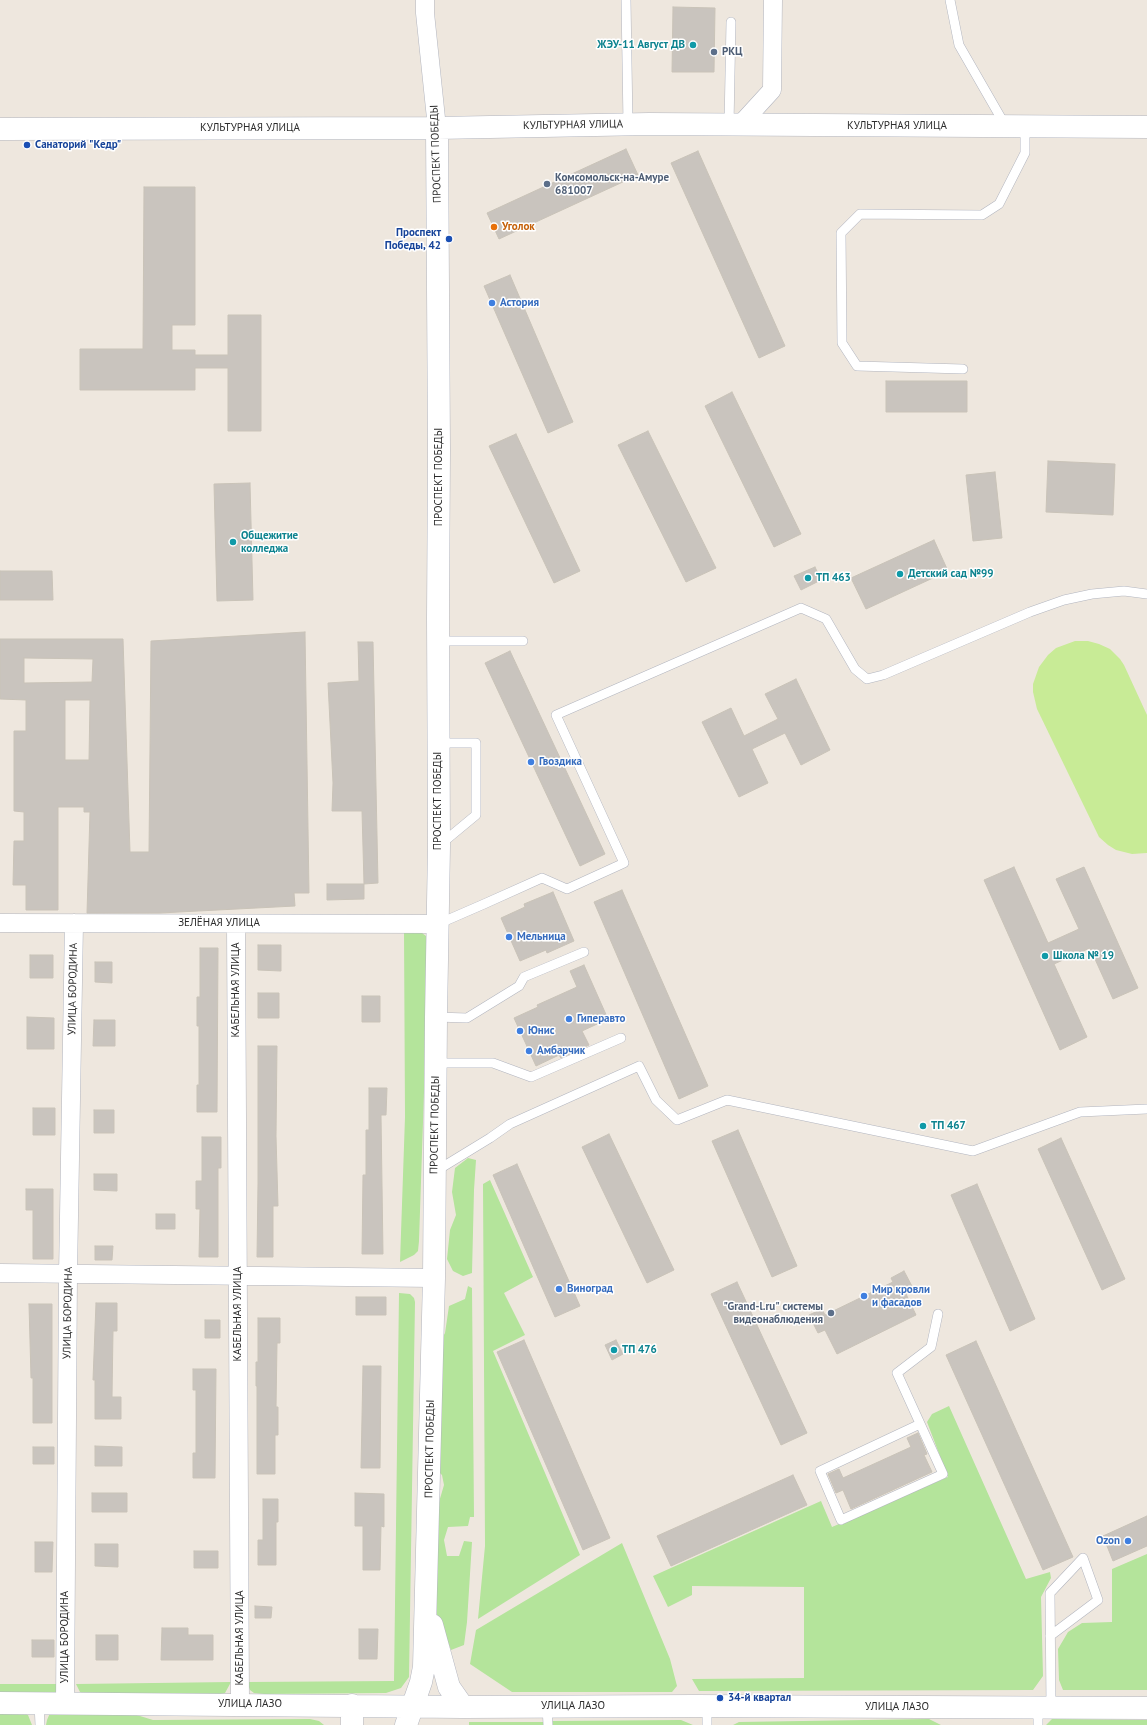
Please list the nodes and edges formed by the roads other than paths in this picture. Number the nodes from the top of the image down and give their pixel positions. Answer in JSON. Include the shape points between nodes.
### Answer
{"nodes":[{"id":1,"x":425,"y":0,"type":"edge"},
{"id":2,"x":626,"y":0,"type":"edge"},
{"id":3,"x":773,"y":0,"type":"edge"},
{"id":4,"x":950,"y":0,"type":"edge"},
{"id":5,"x":731,"y":22,"type":"dead end"},
{"id":6,"x":628,"y":124,"type":"junction"},
{"id":7,"x":735,"y":125,"type":"junction"},
{"id":8,"x":1015,"y":126,"type":"junction"},
{"id":9,"x":1147,"y":127,"type":"edge"},
{"id":10,"x":437,"y":128,"type":"junction"},
{"id":11,"x":0,"y":129,"type":"edge"},
{"id":12,"x":963,"y":369,"type":"dead end"},
{"id":13,"x":1147,"y":594,"type":"edge"},
{"id":14,"x":523,"y":641,"type":"dead end"},
{"id":15,"x":438,"y":642,"type":"junction"},
{"id":16,"x":438,"y":743,"type":"junction"},
{"id":17,"x":439,"y":846,"type":"junction"},
{"id":18,"x":0,"y":923,"type":"edge"},
{"id":19,"x":74,"y":923,"type":"junction"},
{"id":20,"x":236,"y":924,"type":"junction"},
{"id":21,"x":438,"y":924,"type":"junction"},
{"id":22,"x":584,"y":952,"type":"dead end"},
{"id":23,"x":436,"y":1017,"type":"junction"},
{"id":24,"x":621,"y":1038,"type":"dead end"},
{"id":25,"x":436,"y":1063,"type":"junction"},
{"id":26,"x":1147,"y":1109,"type":"edge"},
{"id":27,"x":434,"y":1171,"type":"junction"},
{"id":28,"x":0,"y":1273,"type":"edge"},
{"id":29,"x":68,"y":1275,"type":"junction"},
{"id":30,"x":238,"y":1277,"type":"junction"},
{"id":31,"x":434,"y":1278,"type":"junction"},
{"id":32,"x":938,"y":1314,"type":"dead end"},
{"id":33,"x":920,"y":1424,"type":"junction"},
{"id":34,"x":427,"y":1603,"type":"junction"},
{"id":35,"x":1050,"y":1636,"type":"junction"},
{"id":36,"x":0,"y":1703,"type":"edge"},
{"id":37,"x":39,"y":1703,"type":"junction"},
{"id":38,"x":65,"y":1704,"type":"junction"},
{"id":39,"x":240,"y":1704,"type":"junction"},
{"id":40,"x":463,"y":1707,"type":"junction"},
{"id":41,"x":1147,"y":1708,"type":"edge"},
{"id":42,"x":1042,"y":1713,"type":"edge"},
{"id":43,"x":352,"y":1715,"type":"edge"},
{"id":44,"x":409,"y":1715,"type":"edge"},
{"id":45,"x":548,"y":1716,"type":"edge"},
{"id":46,"x":707,"y":1716,"type":"edge"},
{"id":47,"x":40,"y":1725,"type":"edge"}],
"edges":[{"from":1,"to":10,"type":"street","name":"ПРОСПЕКТ ПОБЕДЫ"},
{"from":2,"to":6,"type":"lane"},
{"from":3,"to":7,"type":"street","via":[[772,90]]},
{"from":4,"to":8,"type":"lane","via":[[959,45]]},
{"from":5,"to":7,"type":"lane"},
{"from":6,"to":7,"type":"street","name":"КУЛЬТУРНАЯ УЛИЦА"},
{"from":6,"to":10,"type":"street","name":"КУЛЬТУРНАЯ УЛИЦА"},
{"from":7,"to":8,"type":"street","name":"КУЛЬТУРНАЯ УЛИЦА"},
{"from":8,"to":9,"type":"street","name":"КУЛЬТУРНАЯ УЛИЦА"},
{"from":8,"to":12,"type":"lane","via":[[1025,154],[999,204],[982,215],[860,214],[841,233],[842,342],[857,366]]},
{"from":10,"to":11,"type":"street","name":"КУЛЬТУРНАЯ УЛИЦА"},
{"from":10,"to":15,"type":"street","name":"ПРОСПЕКТ ПОБЕДЫ"},
{"from":13,"to":21,"type":"lane","via":[[1124,591],[1064,600],[883,675],[867,679],[855,668],[826,619],[801,608],[556,715],[624,863],[566,889],[542,878]]},
{"from":14,"to":15,"type":"lane"},
{"from":15,"to":16,"type":"street","name":"ПРОСПЕКТ ПОБЕДЫ"},
{"from":16,"to":17,"type":"street","name":"ПРОСПЕКТ ПОБЕДЫ"},
{"from":16,"to":17,"type":"lane","via":[[476,744],[476,815]]},
{"from":17,"to":21,"type":"street","name":"ПРОСПЕКТ ПОБЕДЫ"},
{"from":18,"to":19,"type":"street","name":"ЗЕЛЁНАЯ УЛИЦА"},
{"from":19,"to":20,"type":"street","name":"ЗЕЛЁНАЯ УЛИЦА"},
{"from":19,"to":29,"type":"street","name":"УЛИЦА БОРОДИНА"},
{"from":20,"to":21,"type":"street","name":"ЗЕЛЁНАЯ УЛИЦА"},
{"from":20,"to":30,"type":"street","name":"КАБЕЛЬНАЯ УЛИЦА"},
{"from":21,"to":23,"type":"street","name":"ПРОСПЕКТ ПОБЕДЫ"},
{"from":22,"to":23,"type":"lane","via":[[524,977],[520,986],[467,1018]]},
{"from":23,"to":25,"type":"street","name":"ПРОСПЕКТ ПОБЕДЫ"},
{"from":24,"to":25,"type":"lane","via":[[530,1077],[493,1063]]},
{"from":25,"to":27,"type":"street","name":"ПРОСПЕКТ ПОБЕДЫ"},
{"from":26,"to":27,"type":"lane","via":[[1080,1112],[973,1151],[727,1100],[677,1120],[656,1100],[639,1066],[510,1124]]},
{"from":27,"to":31,"type":"street","name":"ПРОСПЕКТ ПОБЕДЫ"},
{"from":28,"to":29,"type":"street"},
{"from":29,"to":30,"type":"street"},
{"from":29,"to":38,"type":"street","name":"УЛИЦА БОРОДИНА"},
{"from":30,"to":31,"type":"street"},
{"from":30,"to":39,"type":"street","name":"КАБЕЛЬНАЯ УЛИЦА"},
{"from":31,"to":34,"type":"street","name":"ПРОСПЕКТ ПОБЕДЫ"},
{"from":32,"to":33,"type":"lane","via":[[931,1347],[897,1373]]},
{"from":33,"to":33,"type":"lane","via":[[943,1474],[841,1520],[820,1471]]},
{"from":34,"to":40,"type":"street","name":"ПРОСПЕКТ ПОБЕДЫ","via":[[449,1687]]},
{"from":34,"to":44,"type":"street","name":"ПРОСПЕКТ ПОБЕДЫ","via":[[424,1667]]},
{"from":35,"to":35,"type":"lane","via":[[1098,1600],[1083,1558],[1050,1593]]},
{"from":35,"to":42,"type":"lane"},
{"from":36,"to":37,"type":"street","name":"УЛИЦА ЛАЗО"},
{"from":37,"to":38,"type":"street","name":"УЛИЦА ЛАЗО"},
{"from":37,"to":47,"type":"lane"},
{"from":38,"to":39,"type":"street","name":"УЛИЦА ЛАЗО"},
{"from":39,"to":43,"type":"street","name":"УЛИЦА ЛАЗО"},
{"from":40,"to":44,"type":"street","name":"УЛИЦА ЛАЗО"},
{"from":40,"to":45,"type":"street","name":"УЛИЦА ЛАЗО"},
{"from":41,"to":42,"type":"street","name":"УЛИЦА ЛАЗО"},
{"from":42,"to":46,"type":"street","name":"УЛИЦА ЛАЗО"},
{"from":43,"to":44,"type":"street","name":"УЛИЦА ЛАЗО"},
{"from":45,"to":46,"type":"street","name":"УЛИЦА ЛАЗО"}]}
